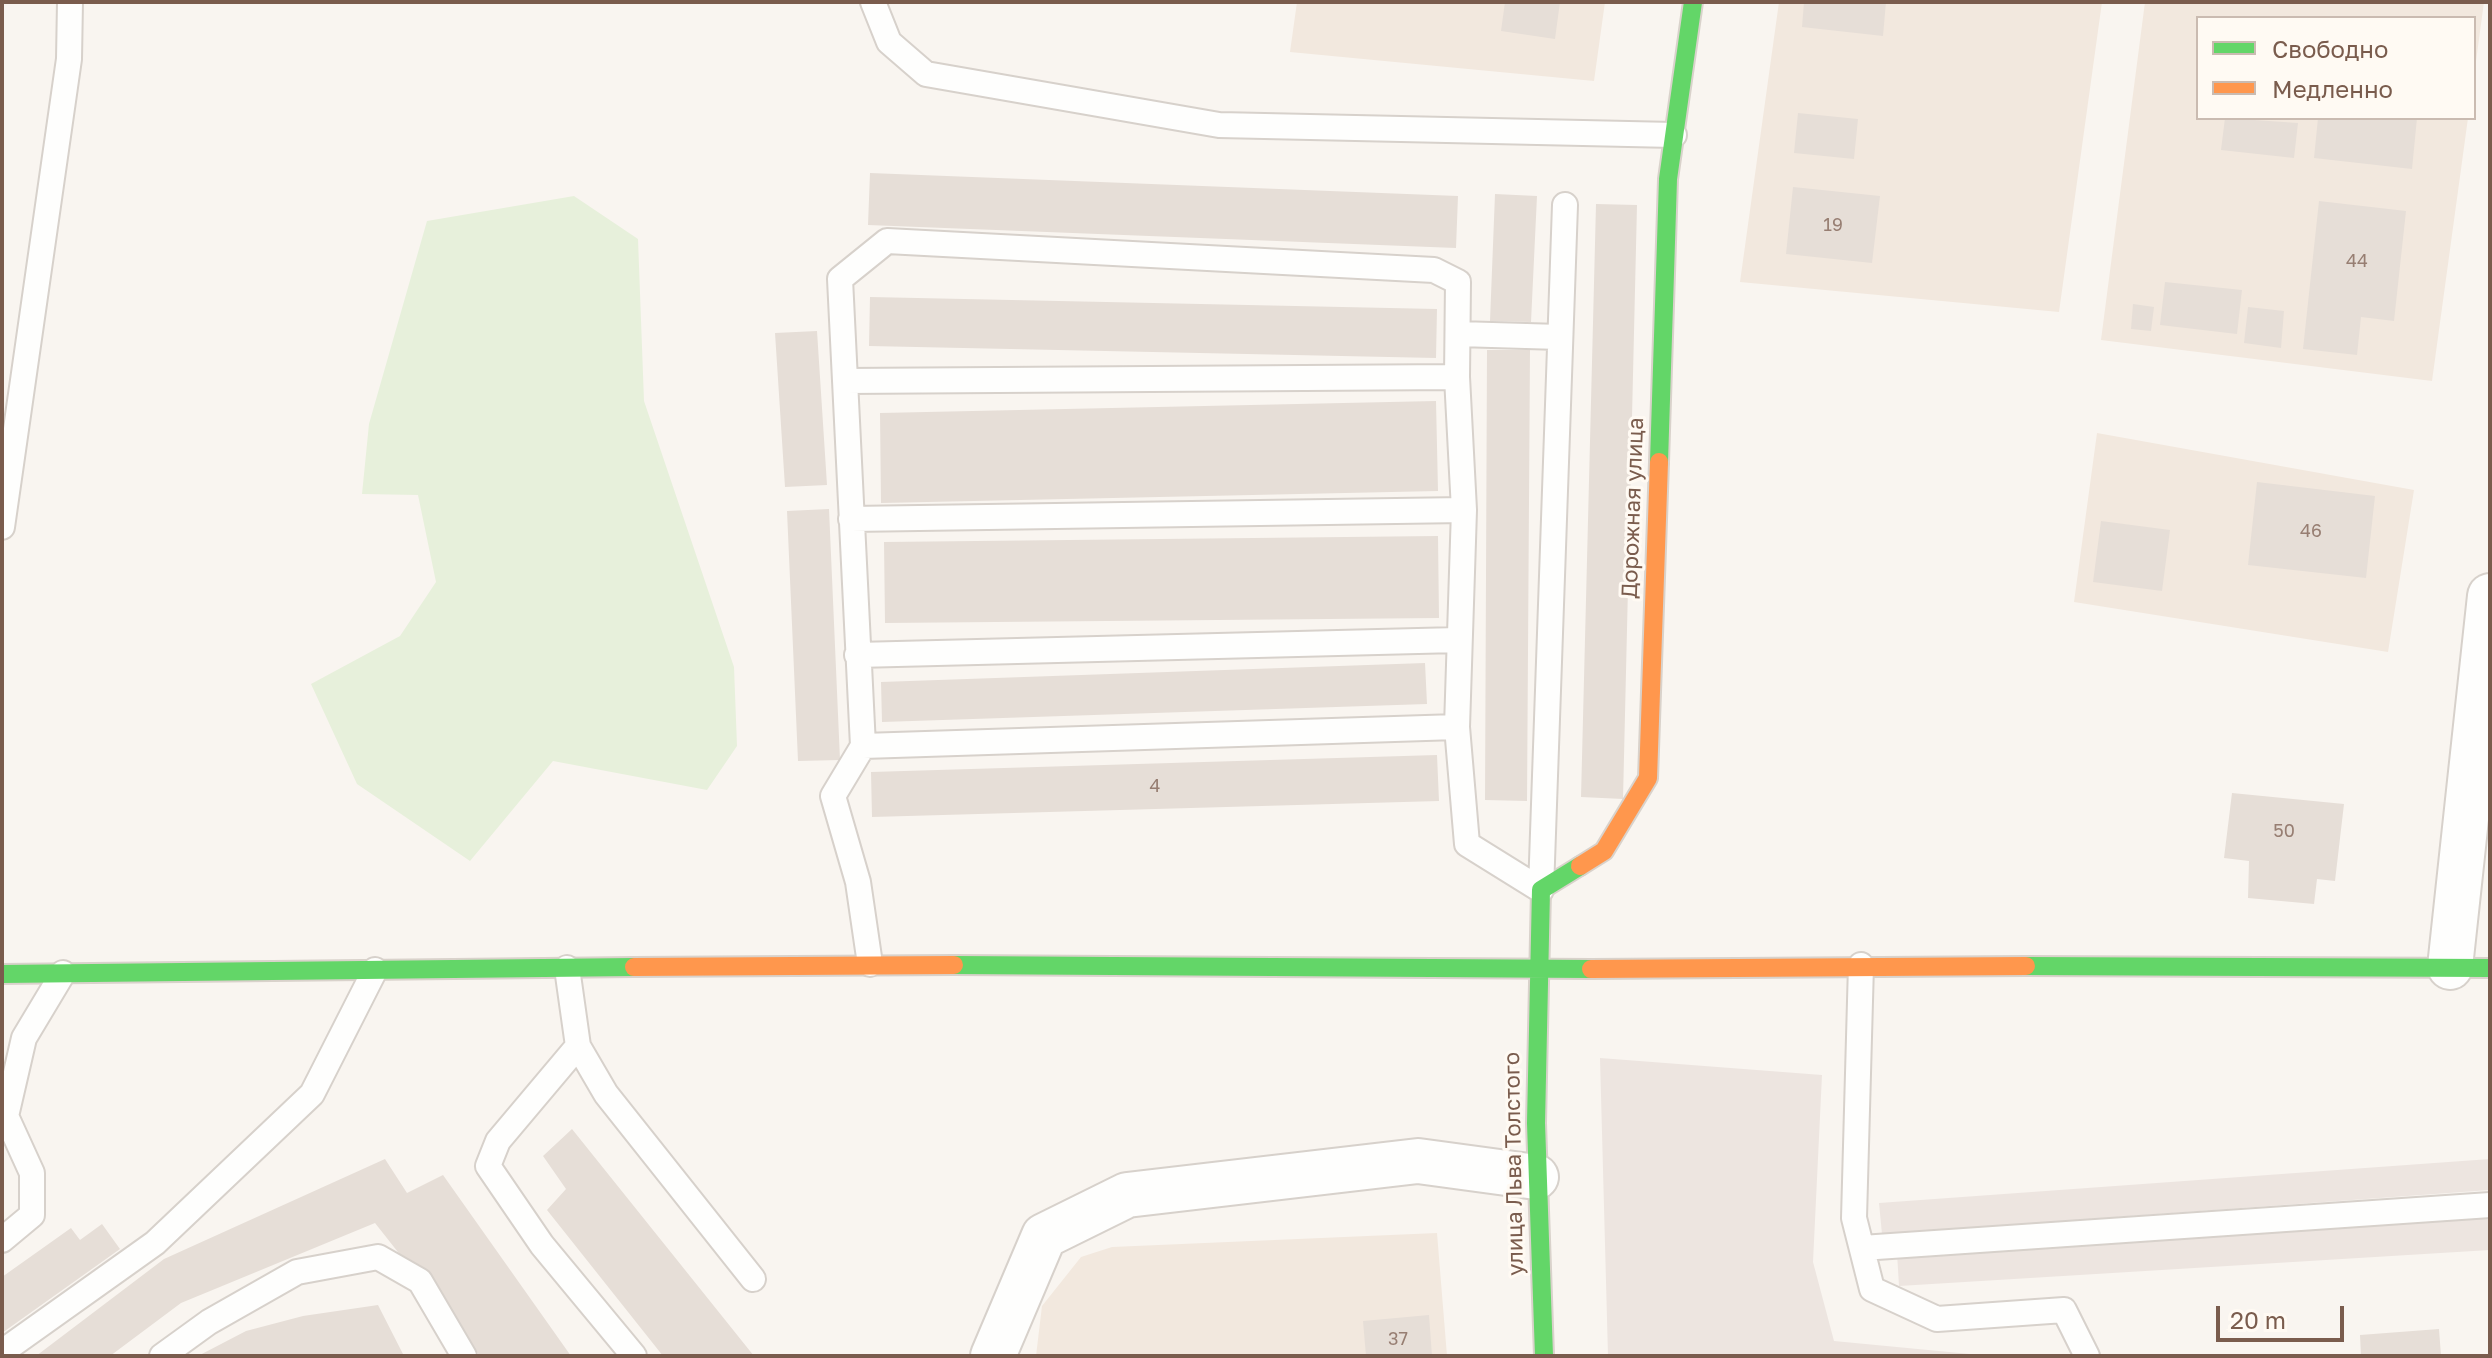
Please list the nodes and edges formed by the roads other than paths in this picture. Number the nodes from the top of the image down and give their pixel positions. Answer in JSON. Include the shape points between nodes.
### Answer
{"nodes":[{"id":1,"x":70,"y":2,"type":"edge"},
{"id":2,"x":873,"y":2,"type":"edge"},
{"id":3,"x":1693,"y":2,"type":"edge"},
{"id":4,"x":1674,"y":135,"type":"junction"},
{"id":5,"x":1565,"y":205,"type":"dead end"},
{"id":6,"x":1458,"y":334,"type":"junction"},
{"id":7,"x":1560,"y":337,"type":"junction"},
{"id":8,"x":1457,"y":377,"type":"junction"},
{"id":9,"x":845,"y":381,"type":"junction"},
{"id":10,"x":1464,"y":510,"type":"junction"},
{"id":11,"x":851,"y":519,"type":"junction"},
{"id":12,"x":2,"y":527,"type":"edge"},
{"id":13,"x":2490,"y":596,"type":"edge"},
{"id":14,"x":1458,"y":640,"type":"junction"},
{"id":15,"x":857,"y":655,"type":"junction"},
{"id":16,"x":1457,"y":727,"type":"junction"},
{"id":17,"x":863,"y":746,"type":"junction"},
{"id":18,"x":1541,"y":890,"type":"junction"},
{"id":19,"x":870,"y":964,"type":"junction"},
{"id":20,"x":1861,"y":965,"type":"junction"},
{"id":21,"x":2470,"y":967,"type":"edge"},
{"id":22,"x":567,"y":968,"type":"junction"},
{"id":23,"x":375,"y":970,"type":"junction"},
{"id":24,"x":1536,"y":970,"type":"junction"},
{"id":25,"x":63,"y":973,"type":"junction"},
{"id":26,"x":2,"y":974,"type":"edge"},
{"id":27,"x":578,"y":1046,"type":"junction"},
{"id":28,"x":4,"y":1118,"type":"edge"},
{"id":29,"x":1536,"y":1177,"type":"junction"},
{"id":30,"x":2490,"y":1205,"type":"edge"},
{"id":31,"x":2,"y":1240,"type":"edge"},
{"id":32,"x":1862,"y":1248,"type":"junction"},
{"id":33,"x":753,"y":1279,"type":"dead end"},
{"id":34,"x":2,"y":1352,"type":"edge"},
{"id":35,"x":162,"y":1356,"type":"edge"},
{"id":36,"x":464,"y":1356,"type":"edge"},
{"id":37,"x":634,"y":1356,"type":"edge"},
{"id":38,"x":993,"y":1356,"type":"edge"},
{"id":39,"x":1544,"y":1356,"type":"edge"},
{"id":40,"x":2087,"y":1356,"type":"edge"}],
"edges":[{"from":1,"to":12,"type":"lane","via":[[69,59]]},
{"from":2,"to":4,"type":"lane","via":[[889,42],[926,74],[1219,125]]},
{"from":3,"to":4,"type":"street","name":"Дорожная улица"},
{"from":4,"to":18,"type":"street","name":"Дорожная улица","via":[[1668,179],[1648,778],[1604,851]]},
{"from":5,"to":7,"type":"lane"},
{"from":6,"to":7,"type":"lane"},
{"from":6,"to":8,"type":"lane"},
{"from":6,"to":9,"type":"lane","via":[[1458,282],[1434,270],[887,241],[840,279]]},
{"from":7,"to":18,"type":"lane"},
{"from":8,"to":9,"type":"lane"},
{"from":8,"to":10,"type":"lane"},
{"from":9,"to":11,"type":"lane"},
{"from":10,"to":11,"type":"lane"},
{"from":10,"to":14,"type":"lane"},
{"from":11,"to":15,"type":"lane"},
{"from":13,"to":21,"type":"street"},
{"from":14,"to":15,"type":"lane"},
{"from":14,"to":16,"type":"lane"},
{"from":15,"to":17,"type":"lane"},
{"from":16,"to":17,"type":"lane"},
{"from":16,"to":18,"type":"lane","via":[[1467,844]]},
{"from":17,"to":19,"type":"lane","via":[[833,796],[858,882]]},
{"from":18,"to":24,"type":"street"},
{"from":19,"to":22,"type":"street"},
{"from":19,"to":24,"type":"street"},
{"from":20,"to":21,"type":"street"},
{"from":20,"to":24,"type":"street"},
{"from":20,"to":32,"type":"lane","via":[[1854,1218]]},
{"from":22,"to":23,"type":"street"},
{"from":22,"to":27,"type":"lane"},
{"from":23,"to":25,"type":"street"},
{"from":23,"to":34,"type":"lane","via":[[312,1094],[155,1243]]},
{"from":24,"to":29,"type":"street","name":"улица Льва Толстого"},
{"from":25,"to":26,"type":"street"},
{"from":25,"to":28,"type":"lane","via":[[24,1038]]},
{"from":27,"to":33,"type":"lane","via":[[606,1094]]},
{"from":27,"to":37,"type":"lane","via":[[498,1141],[488,1166],[542,1245]]},
{"from":28,"to":31,"type":"lane","via":[[32,1173],[32,1215]]},
{"from":29,"to":38,"type":"street","via":[[1418,1161],[1127,1195],[1044,1236]]},
{"from":29,"to":39,"type":"street","name":"улица Льва Толстого"},
{"from":30,"to":32,"type":"lane"},
{"from":32,"to":40,"type":"lane","via":[[1872,1289],[1937,1319],[2064,1310]]},
{"from":35,"to":36,"type":"lane","via":[[209,1322],[297,1272],[378,1257],[420,1281]]}]}
